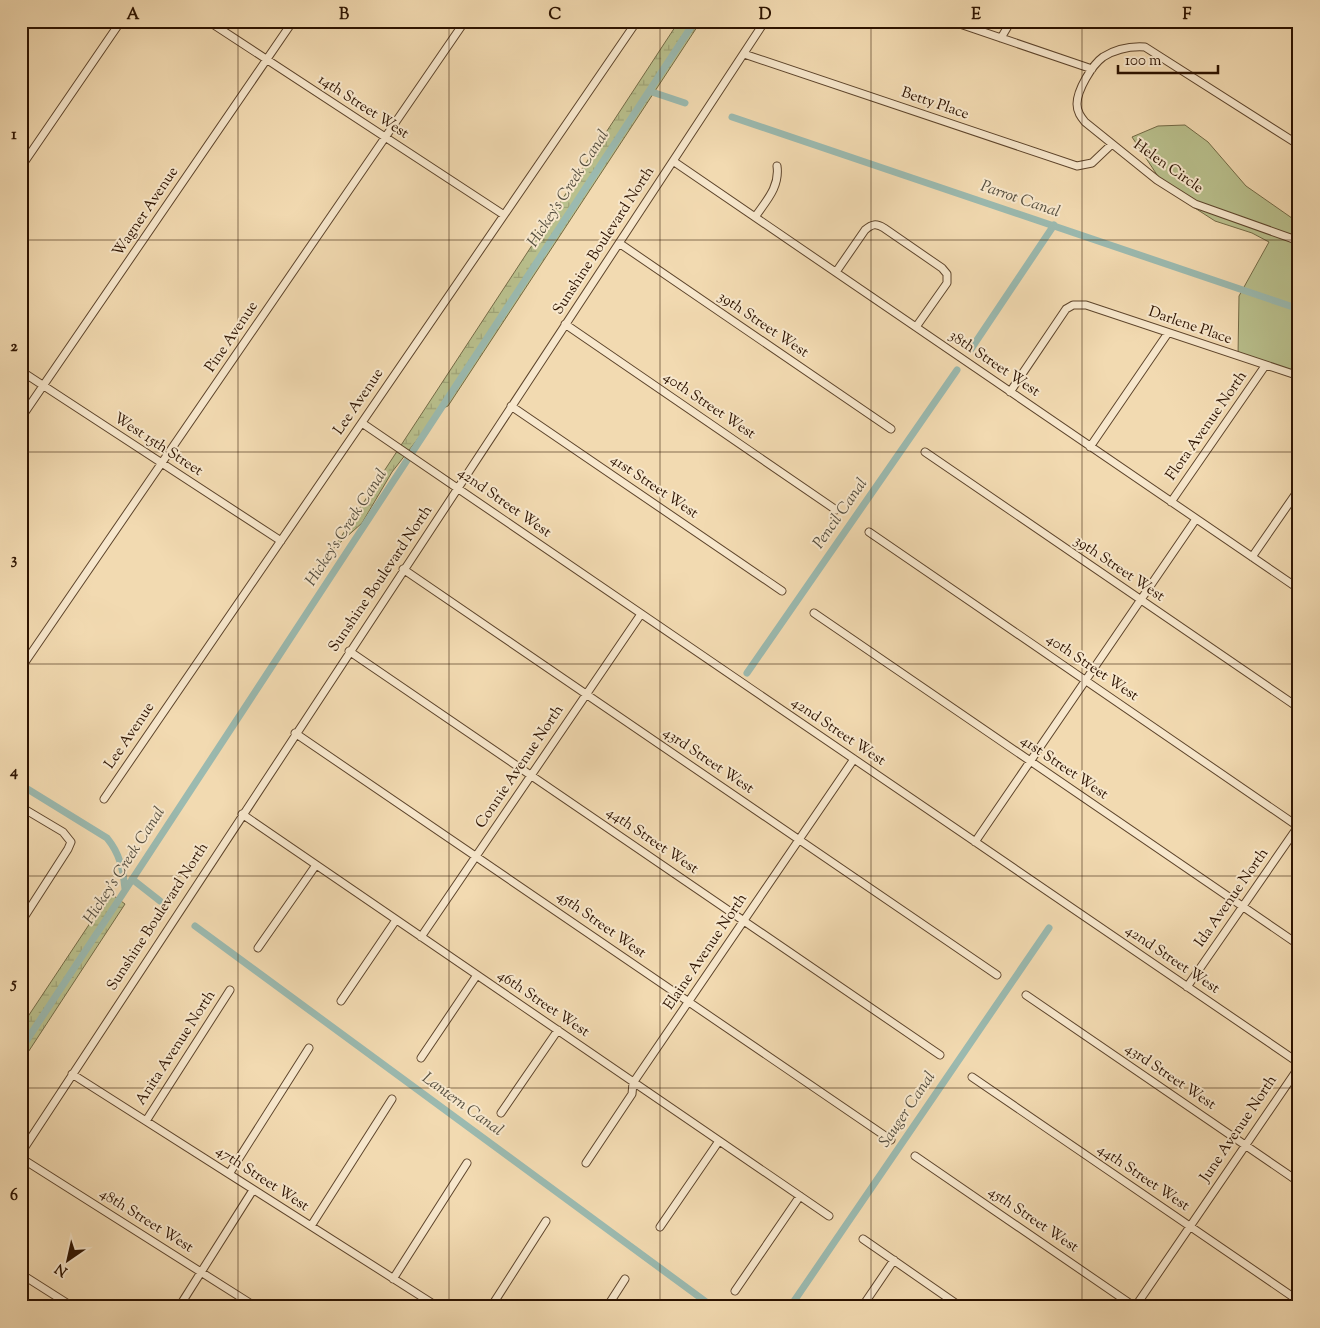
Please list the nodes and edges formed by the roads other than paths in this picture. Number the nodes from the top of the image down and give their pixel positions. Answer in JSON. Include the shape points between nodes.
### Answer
{"nodes":[{"id":1,"x":121,"y":21,"type":"edge"},
{"id":2,"x":208,"y":21,"type":"edge"},
{"id":3,"x":293,"y":21,"type":"edge"},
{"id":4,"x":465,"y":21,"type":"edge"},
{"id":5,"x":637,"y":21,"type":"edge"},
{"id":6,"x":765,"y":21,"type":"edge"},
{"id":7,"x":951,"y":21,"type":"edge"},
{"id":8,"x":1012,"y":21,"type":"edge"},
{"id":9,"x":1288,"y":21,"type":"edge"},
{"id":10,"x":1299,"y":29,"type":"edge"},
{"id":11,"x":1001,"y":38,"type":"junction"},
{"id":12,"x":744,"y":54,"type":"junction"},
{"id":13,"x":267,"y":60,"type":"junction"},
{"id":14,"x":1092,"y":69,"type":"junction"},
{"id":15,"x":385,"y":137,"type":"junction"},
{"id":16,"x":1112,"y":144,"type":"junction"},
{"id":17,"x":1299,"y":145,"type":"edge"},
{"id":18,"x":673,"y":161,"type":"junction"},
{"id":19,"x":778,"y":166,"type":"dead end"},
{"id":20,"x":21,"y":167,"type":"edge"},
{"id":21,"x":504,"y":215,"type":"junction"},
{"id":22,"x":755,"y":217,"type":"junction"},
{"id":23,"x":1298,"y":240,"type":"edge"},
{"id":24,"x":619,"y":243,"type":"junction"},
{"id":25,"x":836,"y":272,"type":"junction"},
{"id":26,"x":565,"y":324,"type":"junction"},
{"id":27,"x":916,"y":328,"type":"junction"},
{"id":28,"x":1168,"y":333,"type":"junction"},
{"id":29,"x":1266,"y":366,"type":"junction"},
{"id":30,"x":21,"y":371,"type":"edge"},
{"id":31,"x":1299,"y":376,"type":"edge"},
{"id":32,"x":43,"y":386,"type":"junction"},
{"id":33,"x":1010,"y":392,"type":"junction"},
{"id":34,"x":511,"y":406,"type":"junction"},
{"id":35,"x":21,"y":418,"type":"edge"},
{"id":36,"x":362,"y":423,"type":"junction"},
{"id":37,"x":891,"y":429,"type":"dead end"},
{"id":38,"x":1090,"y":447,"type":"junction"},
{"id":39,"x":925,"y":452,"type":"dead end"},
{"id":40,"x":162,"y":464,"type":"junction"},
{"id":41,"x":458,"y":488,"type":"junction"},
{"id":42,"x":1299,"y":489,"type":"edge"},
{"id":43,"x":1171,"y":502,"type":"junction"},
{"id":44,"x":836,"y":510,"type":"dead end"},
{"id":45,"x":1196,"y":519,"type":"junction"},
{"id":46,"x":869,"y":532,"type":"dead end"},
{"id":47,"x":281,"y":541,"type":"junction"},
{"id":48,"x":1252,"y":557,"type":"junction"},
{"id":49,"x":403,"y":569,"type":"junction"},
{"id":50,"x":1299,"y":589,"type":"edge"},
{"id":51,"x":782,"y":591,"type":"dead end"},
{"id":52,"x":1140,"y":600,"type":"junction"},
{"id":53,"x":814,"y":613,"type":"dead end"},
{"id":54,"x":641,"y":614,"type":"junction"},
{"id":55,"x":349,"y":651,"type":"junction"},
{"id":56,"x":21,"y":668,"type":"edge"},
{"id":57,"x":1085,"y":681,"type":"junction"},
{"id":58,"x":586,"y":694,"type":"junction"},
{"id":59,"x":1299,"y":708,"type":"edge"},
{"id":60,"x":296,"y":733,"type":"junction"},
{"id":61,"x":854,"y":759,"type":"junction"},
{"id":62,"x":1030,"y":761,"type":"junction"},
{"id":63,"x":531,"y":775,"type":"junction"},
{"id":64,"x":104,"y":799,"type":"dead end"},
{"id":65,"x":21,"y":807,"type":"edge"},
{"id":66,"x":242,"y":814,"type":"junction"},
{"id":67,"x":1299,"y":826,"type":"edge"},
{"id":68,"x":800,"y":840,"type":"junction"},
{"id":69,"x":975,"y":842,"type":"junction"},
{"id":70,"x":476,"y":856,"type":"junction"},
{"id":71,"x":316,"y":865,"type":"junction"},
{"id":72,"x":1243,"y":907,"type":"junction"},
{"id":73,"x":396,"y":920,"type":"junction"},
{"id":74,"x":744,"y":921,"type":"junction"},
{"id":75,"x":21,"y":922,"type":"edge"},
{"id":76,"x":420,"y":936,"type":"junction"},
{"id":77,"x":1299,"y":945,"type":"edge"},
{"id":78,"x":258,"y":948,"type":"dead end"},
{"id":79,"x":477,"y":975,"type":"junction"},
{"id":80,"x":997,"y":975,"type":"dead end"},
{"id":81,"x":1188,"y":987,"type":"junction"},
{"id":82,"x":230,"y":990,"type":"dead end"},
{"id":83,"x":1026,"y":995,"type":"dead end"},
{"id":84,"x":341,"y":1001,"type":"dead end"},
{"id":85,"x":689,"y":1002,"type":"junction"},
{"id":86,"x":558,"y":1030,"type":"junction"},
{"id":87,"x":309,"y":1048,"type":"dead end"},
{"id":88,"x":940,"y":1055,"type":"dead end"},
{"id":89,"x":420,"y":1058,"type":"dead end"},
{"id":90,"x":1299,"y":1065,"type":"edge"},
{"id":91,"x":72,"y":1074,"type":"junction"},
{"id":92,"x":972,"y":1077,"type":"dead end"},
{"id":93,"x":633,"y":1083,"type":"junction"},
{"id":94,"x":392,"y":1099,"type":"dead end"},
{"id":95,"x":501,"y":1113,"type":"dead end"},
{"id":96,"x":146,"y":1121,"type":"junction"},
{"id":97,"x":890,"y":1140,"type":"dead end"},
{"id":98,"x":719,"y":1141,"type":"junction"},
{"id":99,"x":1245,"y":1145,"type":"junction"},
{"id":100,"x":21,"y":1153,"type":"edge"},
{"id":101,"x":915,"y":1156,"type":"dead end"},
{"id":102,"x":21,"y":1158,"type":"edge"},
{"id":103,"x":467,"y":1162,"type":"dead end"},
{"id":104,"x":586,"y":1163,"type":"dead end"},
{"id":105,"x":229,"y":1174,"type":"junction"},
{"id":106,"x":1299,"y":1182,"type":"edge"},
{"id":107,"x":253,"y":1190,"type":"junction"},
{"id":108,"x":800,"y":1196,"type":"junction"},
{"id":109,"x":829,"y":1216,"type":"dead end"},
{"id":110,"x":546,"y":1221,"type":"dead end"},
{"id":111,"x":311,"y":1226,"type":"junction"},
{"id":112,"x":1190,"y":1226,"type":"junction"},
{"id":113,"x":660,"y":1227,"type":"dead end"},
{"id":114,"x":863,"y":1239,"type":"dead end"},
{"id":115,"x":894,"y":1260,"type":"junction"},
{"id":116,"x":201,"y":1272,"type":"junction"},
{"id":117,"x":21,"y":1274,"type":"edge"},
{"id":118,"x":394,"y":1279,"type":"junction"},
{"id":119,"x":625,"y":1279,"type":"dead end"},
{"id":120,"x":735,"y":1291,"type":"dead end"},
{"id":121,"x":1299,"y":1301,"type":"edge"},
{"id":122,"x":73,"y":1307,"type":"edge"},
{"id":123,"x":179,"y":1307,"type":"edge"},
{"id":124,"x":256,"y":1307,"type":"edge"},
{"id":125,"x":438,"y":1307,"type":"edge"},
{"id":126,"x":491,"y":1307,"type":"edge"},
{"id":127,"x":607,"y":1307,"type":"edge"},
{"id":128,"x":862,"y":1307,"type":"edge"},
{"id":129,"x":961,"y":1307,"type":"edge"},
{"id":130,"x":1135,"y":1307,"type":"edge"}],
"edges":[{"from":1,"to":20,"type":"street"},
{"from":2,"to":13,"type":"street","name":"14th Street West"},
{"from":3,"to":13,"type":"street","name":"Wagner Avenue"},
{"from":4,"to":15,"type":"street","name":"Pine Avenue"},
{"from":5,"to":21,"type":"street","name":"Lee Avenue"},
{"from":6,"to":12,"type":"street","name":"Sunshine Boulevard North"},
{"from":7,"to":11,"type":"street"},
{"from":8,"to":11,"type":"street"},
{"from":9,"to":10,"type":"street"},
{"from":11,"to":14,"type":"street"},
{"from":12,"to":16,"type":"street","name":"Betty Place","via":[[1077,166],[1092,163]]},
{"from":12,"to":18,"type":"street","name":"Sunshine Boulevard North"},
{"from":13,"to":15,"type":"street","name":"14th Street West"},
{"from":13,"to":32,"type":"street","name":"Wagner Avenue"},
{"from":14,"to":16,"type":"street","name":"Helen Circle","via":[[1077,106],[1085,122]]},
{"from":14,"to":17,"type":"street","via":[[1103,57],[1117,50],[1145,47]]},
{"from":15,"to":21,"type":"street","name":"14th Street West"},
{"from":15,"to":40,"type":"street","name":"Pine Avenue"},
{"from":16,"to":23,"type":"street","name":"Helen Circle","via":[[1157,180],[1195,204]]},
{"from":18,"to":22,"type":"street","name":"38th Street West"},
{"from":18,"to":24,"type":"street","name":"Sunshine Boulevard North"},
{"from":19,"to":22,"type":"street","via":[[774,189]]},
{"from":21,"to":36,"type":"street","name":"Lee Avenue"},
{"from":22,"to":25,"type":"street","name":"38th Street West"},
{"from":24,"to":26,"type":"street","name":"Sunshine Boulevard North"},
{"from":24,"to":37,"type":"street","name":"39th Street West"},
{"from":25,"to":27,"type":"street","name":"38th Street West"},
{"from":25,"to":27,"type":"street","via":[[865,230],[878,224],[942,268],[947,274],[947,283]]},
{"from":26,"to":34,"type":"street","name":"Sunshine Boulevard North"},
{"from":26,"to":44,"type":"street","name":"40th Street West"},
{"from":27,"to":33,"type":"street","name":"38th Street West"},
{"from":28,"to":29,"type":"street","name":"Darlene Place"},
{"from":28,"to":33,"type":"street","name":"Darlene Place","via":[[1086,305],[1073,305],[1066,309]]},
{"from":28,"to":38,"type":"street"},
{"from":29,"to":31,"type":"street","name":"Darlene Place"},
{"from":29,"to":43,"type":"street","name":"Flora Avenue North"},
{"from":30,"to":32,"type":"street","name":"West 15th Street"},
{"from":32,"to":35,"type":"street","name":"Wagner Avenue"},
{"from":32,"to":40,"type":"street","name":"West 15th Street"},
{"from":33,"to":38,"type":"street","name":"38th Street West"},
{"from":34,"to":41,"type":"street","name":"Sunshine Boulevard North"},
{"from":34,"to":51,"type":"street","name":"41st Street West"},
{"from":36,"to":41,"type":"street","name":"42nd Street West"},
{"from":36,"to":47,"type":"street","name":"Lee Avenue"},
{"from":38,"to":43,"type":"street","name":"38th Street West"},
{"from":39,"to":52,"type":"street","name":"39th Street West"},
{"from":40,"to":47,"type":"street","name":"West 15th Street"},
{"from":40,"to":56,"type":"street","name":"Pine Avenue"},
{"from":41,"to":49,"type":"street","name":"Sunshine Boulevard North"},
{"from":41,"to":54,"type":"street","name":"42nd Street West"},
{"from":42,"to":48,"type":"street"},
{"from":43,"to":45,"type":"street","name":"38th Street West"},
{"from":45,"to":48,"type":"street","name":"38th Street West"},
{"from":45,"to":52,"type":"street"},
{"from":46,"to":57,"type":"street","name":"40th Street West"},
{"from":47,"to":64,"type":"street","name":"Lee Avenue"},
{"from":48,"to":50,"type":"street","name":"38th Street West"},
{"from":49,"to":55,"type":"street","name":"Sunshine Boulevard North"},
{"from":49,"to":58,"type":"street","name":"43rd Street West"},
{"from":52,"to":57,"type":"street"},
{"from":52,"to":59,"type":"street","name":"39th Street West"},
{"from":53,"to":62,"type":"street","name":"41st Street West"},
{"from":54,"to":58,"type":"street","name":"Connie Avenue North"},
{"from":54,"to":61,"type":"street","name":"42nd Street West"},
{"from":55,"to":60,"type":"street","name":"Sunshine Boulevard North"},
{"from":55,"to":63,"type":"street","name":"44th Street West"},
{"from":57,"to":62,"type":"street"},
{"from":57,"to":67,"type":"street","name":"40th Street West"},
{"from":58,"to":63,"type":"street","name":"Connie Avenue North"},
{"from":58,"to":68,"type":"street","name":"43rd Street West"},
{"from":60,"to":66,"type":"street","name":"Sunshine Boulevard North"},
{"from":60,"to":70,"type":"street","name":"45th Street West"},
{"from":61,"to":68,"type":"street","name":"Elaine Avenue North"},
{"from":61,"to":69,"type":"street","name":"42nd Street West"},
{"from":62,"to":69,"type":"street"},
{"from":62,"to":72,"type":"street","name":"41st Street West"},
{"from":63,"to":70,"type":"street","name":"Connie Avenue North"},
{"from":63,"to":74,"type":"street","name":"44th Street West"},
{"from":65,"to":75,"type":"street","via":[[63,832],[71,842]]},
{"from":66,"to":71,"type":"street","name":"46th Street West"},
{"from":66,"to":91,"type":"street","name":"Sunshine Boulevard North"},
{"from":67,"to":72,"type":"street","name":"Ida Avenue North"},
{"from":68,"to":74,"type":"street","name":"Elaine Avenue North"},
{"from":68,"to":80,"type":"street","name":"43rd Street West"},
{"from":69,"to":81,"type":"street","name":"42nd Street West"},
{"from":70,"to":76,"type":"street","name":"Connie Avenue North"},
{"from":70,"to":85,"type":"street","name":"45th Street West"},
{"from":71,"to":73,"type":"street","name":"46th Street West"},
{"from":71,"to":78,"type":"street"},
{"from":72,"to":77,"type":"street","name":"41st Street West"},
{"from":72,"to":81,"type":"street","name":"Ida Avenue North"},
{"from":73,"to":76,"type":"street","name":"46th Street West"},
{"from":73,"to":84,"type":"street"},
{"from":74,"to":85,"type":"street","name":"Elaine Avenue North"},
{"from":74,"to":88,"type":"street","name":"44th Street West"},
{"from":76,"to":79,"type":"street","name":"46th Street West"},
{"from":79,"to":86,"type":"street","name":"46th Street West"},
{"from":79,"to":89,"type":"street"},
{"from":81,"to":90,"type":"street","name":"42nd Street West"},
{"from":82,"to":96,"type":"street","name":"Anita Avenue North"},
{"from":83,"to":99,"type":"street","name":"43rd Street West"},
{"from":85,"to":93,"type":"street","name":"Elaine Avenue North"},
{"from":85,"to":97,"type":"street","name":"45th Street West"},
{"from":86,"to":93,"type":"street","name":"46th Street West"},
{"from":86,"to":95,"type":"street"},
{"from":87,"to":105,"type":"street"},
{"from":90,"to":99,"type":"street","name":"June Avenue North"},
{"from":91,"to":96,"type":"street","name":"47th Street West"},
{"from":91,"to":100,"type":"street","name":"Sunshine Boulevard North"},
{"from":92,"to":112,"type":"street","name":"44th Street West"},
{"from":93,"to":98,"type":"street","name":"46th Street West"},
{"from":93,"to":104,"type":"street","name":"Elaine Avenue North","via":[[632,1094]]},
{"from":94,"to":111,"type":"street"},
{"from":96,"to":105,"type":"street","name":"47th Street West"},
{"from":98,"to":108,"type":"street","name":"46th Street West"},
{"from":98,"to":113,"type":"street"},
{"from":99,"to":106,"type":"street","name":"43rd Street West"},
{"from":99,"to":112,"type":"street","name":"June Avenue North"},
{"from":101,"to":130,"type":"street","name":"45th Street West"},
{"from":102,"to":116,"type":"street","name":"48th Street West"},
{"from":103,"to":118,"type":"street"},
{"from":105,"to":107,"type":"street","name":"47th Street West"},
{"from":107,"to":111,"type":"street","name":"47th Street West"},
{"from":107,"to":116,"type":"street"},
{"from":108,"to":109,"type":"street","name":"46th Street West"},
{"from":108,"to":120,"type":"street"},
{"from":110,"to":126,"type":"street"},
{"from":111,"to":118,"type":"street","name":"47th Street West"},
{"from":112,"to":121,"type":"street","name":"44th Street West"},
{"from":112,"to":130,"type":"street","name":"June Avenue North"},
{"from":114,"to":115,"type":"street"},
{"from":115,"to":128,"type":"street"},
{"from":115,"to":129,"type":"street"},
{"from":116,"to":123,"type":"street"},
{"from":116,"to":124,"type":"street","name":"48th Street West"},
{"from":117,"to":122,"type":"street"},
{"from":118,"to":125,"type":"street","name":"47th Street West"},
{"from":119,"to":127,"type":"street"}]}
